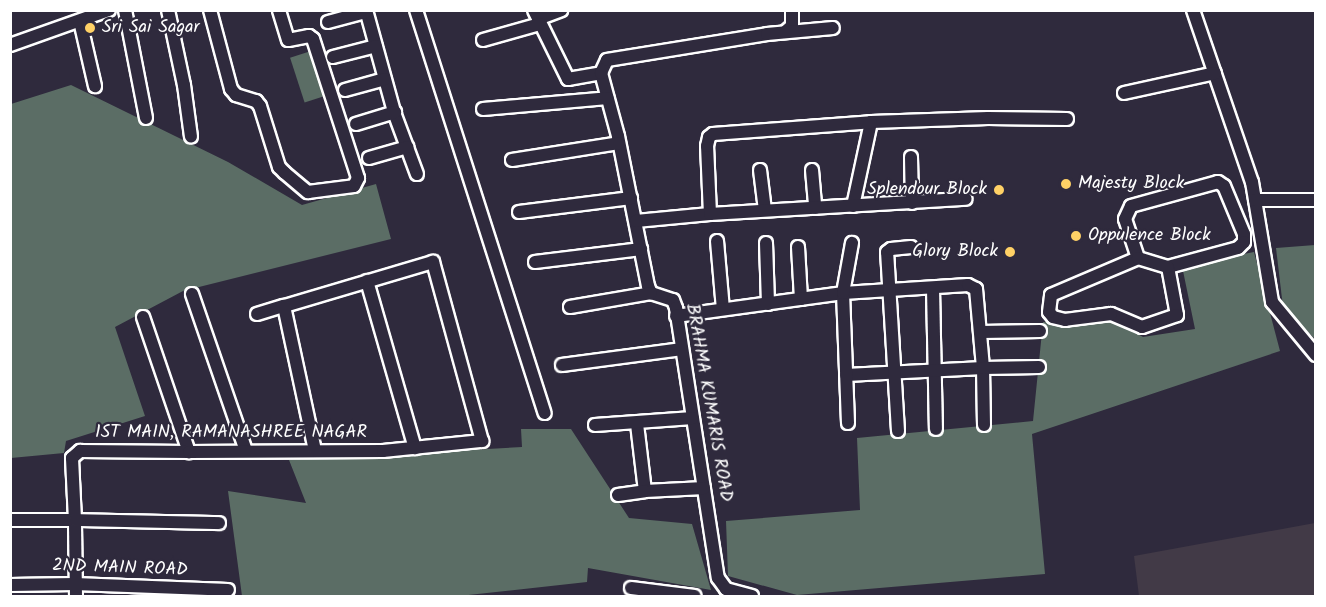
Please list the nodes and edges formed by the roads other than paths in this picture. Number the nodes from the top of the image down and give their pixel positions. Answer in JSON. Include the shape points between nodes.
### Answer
{"nodes":[{"id":1,"x":110,"y":10,"type":"edge"},
{"id":2,"x":126,"y":10,"type":"edge"},
{"id":3,"x":168,"y":10,"type":"edge"},
{"id":4,"x":210,"y":10,"type":"edge"},
{"id":5,"x":279,"y":10,"type":"edge"},
{"id":6,"x":416,"y":10,"type":"edge"},
{"id":7,"x":561,"y":10,"type":"edge"},
{"id":8,"x":792,"y":10,"type":"edge"},
{"id":9,"x":1193,"y":10,"type":"edge"},
{"id":10,"x":366,"y":11,"type":"edge"},
{"id":11,"x":92,"y":13,"type":"edge"},
{"id":12,"x":538,"y":18,"type":"edge"},
{"id":13,"x":80,"y":21,"type":"junction"},
{"id":14,"x":328,"y":22,"type":"dead end"},
{"id":15,"x":833,"y":28,"type":"dead end"},
{"id":16,"x":785,"y":32,"type":"junction"},
{"id":17,"x":483,"y":40,"type":"dead end"},
{"id":18,"x":10,"y":45,"type":"edge"},
{"id":19,"x":376,"y":46,"type":"junction"},
{"id":20,"x":333,"y":57,"type":"dead end"},
{"id":21,"x":601,"y":73,"type":"junction"},
{"id":22,"x":1215,"y":73,"type":"junction"},
{"id":23,"x":385,"y":79,"type":"junction"},
{"id":24,"x":95,"y":86,"type":"dead end"},
{"id":25,"x":345,"y":90,"type":"dead end"},
{"id":26,"x":1124,"y":93,"type":"dead end"},
{"id":27,"x":608,"y":98,"type":"junction"},
{"id":28,"x":483,"y":109,"type":"dead end"},
{"id":29,"x":395,"y":112,"type":"junction"},
{"id":30,"x":146,"y":118,"type":"dead end"},
{"id":31,"x":1067,"y":119,"type":"dead end"},
{"id":32,"x":871,"y":122,"type":"junction"},
{"id":33,"x":356,"y":124,"type":"dead end"},
{"id":34,"x":191,"y":137,"type":"dead end"},
{"id":35,"x":619,"y":143,"type":"junction"},
{"id":36,"x":407,"y":147,"type":"junction"},
{"id":37,"x":911,"y":157,"type":"dead end"},
{"id":38,"x":369,"y":158,"type":"dead end"},
{"id":39,"x":512,"y":160,"type":"dead end"},
{"id":40,"x":760,"y":170,"type":"dead end"},
{"id":41,"x":812,"y":170,"type":"dead end"},
{"id":42,"x":417,"y":174,"type":"dead end"},
{"id":43,"x":631,"y":198,"type":"junction"},
{"id":44,"x":966,"y":199,"type":"dead end"},
{"id":45,"x":1255,"y":200,"type":"junction"},
{"id":46,"x":1316,"y":200,"type":"edge"},
{"id":47,"x":912,"y":203,"type":"junction"},
{"id":48,"x":853,"y":206,"type":"junction"},
{"id":49,"x":815,"y":208,"type":"junction"},
{"id":50,"x":765,"y":210,"type":"junction"},
{"id":51,"x":519,"y":212,"type":"dead end"},
{"id":52,"x":710,"y":214,"type":"junction"},
{"id":53,"x":636,"y":221,"type":"junction"},
{"id":54,"x":1260,"y":235,"type":"junction"},
{"id":55,"x":1244,"y":238,"type":"junction"},
{"id":56,"x":717,"y":241,"type":"dead end"},
{"id":57,"x":766,"y":243,"type":"dead end"},
{"id":58,"x":852,"y":243,"type":"dead end"},
{"id":59,"x":798,"y":247,"type":"dead end"},
{"id":60,"x":911,"y":247,"type":"dead end"},
{"id":61,"x":641,"y":249,"type":"junction"},
{"id":62,"x":1138,"y":258,"type":"junction"},
{"id":63,"x":535,"y":262,"type":"dead end"},
{"id":64,"x":1168,"y":267,"type":"junction"},
{"id":65,"x":367,"y":281,"type":"junction"},
{"id":66,"x":933,"y":289,"type":"junction"},
{"id":67,"x":890,"y":292,"type":"junction"},
{"id":68,"x":651,"y":293,"type":"junction"},
{"id":69,"x":843,"y":293,"type":"junction"},
{"id":70,"x":192,"y":294,"type":"dead end"},
{"id":71,"x":801,"y":299,"type":"junction"},
{"id":72,"x":768,"y":304,"type":"junction"},
{"id":73,"x":284,"y":306,"type":"junction"},
{"id":74,"x":570,"y":307,"type":"dead end"},
{"id":75,"x":723,"y":309,"type":"junction"},
{"id":76,"x":257,"y":314,"type":"dead end"},
{"id":77,"x":676,"y":316,"type":"junction"},
{"id":78,"x":143,"y":317,"type":"dead end"},
{"id":79,"x":1040,"y":331,"type":"dead end"},
{"id":80,"x":981,"y":332,"type":"junction"},
{"id":81,"x":682,"y":349,"type":"junction"},
{"id":82,"x":1314,"y":350,"type":"edge"},
{"id":83,"x":562,"y":365,"type":"dead end"},
{"id":84,"x":1039,"y":366,"type":"dead end"},
{"id":85,"x":983,"y":368,"type":"junction"},
{"id":86,"x":935,"y":370,"type":"junction"},
{"id":87,"x":895,"y":373,"type":"junction"},
{"id":88,"x":846,"y":375,"type":"junction"},
{"id":89,"x":545,"y":413,"type":"dead end"},
{"id":90,"x":693,"y":418,"type":"junction"},
{"id":91,"x":848,"y":423,"type":"dead end"},
{"id":92,"x":637,"y":424,"type":"junction"},
{"id":93,"x":595,"y":425,"type":"dead end"},
{"id":94,"x":984,"y":425,"type":"dead end"},
{"id":95,"x":936,"y":429,"type":"dead end"},
{"id":96,"x":898,"y":431,"type":"dead end"},
{"id":97,"x":415,"y":448,"type":"junction"},
{"id":98,"x":246,"y":451,"type":"junction"},
{"id":99,"x":315,"y":451,"type":"junction"},
{"id":100,"x":189,"y":452,"type":"junction"},
{"id":101,"x":704,"y":488,"type":"junction"},
{"id":102,"x":645,"y":491,"type":"junction"},
{"id":103,"x":618,"y":495,"type":"dead end"},
{"id":104,"x":10,"y":520,"type":"edge"},
{"id":105,"x":75,"y":520,"type":"junction"},
{"id":106,"x":219,"y":523,"type":"dead end"},
{"id":107,"x":10,"y":585,"type":"edge"},
{"id":108,"x":725,"y":587,"type":"junction"},
{"id":109,"x":631,"y":588,"type":"dead end"},
{"id":110,"x":75,"y":590,"type":"edge"},
{"id":111,"x":228,"y":590,"type":"dead end"},
{"id":112,"x":695,"y":597,"type":"edge"},
{"id":113,"x":715,"y":597,"type":"edge"},
{"id":114,"x":752,"y":597,"type":"edge"}],
"edges":[{"from":1,"to":11,"type":"street"},
{"from":2,"to":30,"type":"street"},
{"from":3,"to":34,"type":"street"},
{"from":4,"to":5,"type":"street","via":[[231,89],[260,106],[279,167],[308,192],[354,186],[358,178],[314,39],[309,36],[288,40]]},
{"from":6,"to":89,"type":"street"},
{"from":7,"to":12,"type":"street"},
{"from":8,"to":16,"type":"street","via":[[793,21]]},
{"from":9,"to":22,"type":"street"},
{"from":10,"to":14,"type":"street"},
{"from":10,"to":19,"type":"street"},
{"from":11,"to":13,"type":"street"},
{"from":12,"to":17,"type":"street"},
{"from":12,"to":21,"type":"street","via":[[568,79]]},
{"from":13,"to":18,"type":"street"},
{"from":13,"to":24,"type":"street"},
{"from":15,"to":16,"type":"street"},
{"from":16,"to":21,"type":"street","via":[[607,60]]},
{"from":19,"to":20,"type":"street"},
{"from":19,"to":23,"type":"street"},
{"from":21,"to":27,"type":"street"},
{"from":22,"to":26,"type":"street"},
{"from":22,"to":45,"type":"street"},
{"from":23,"to":25,"type":"street"},
{"from":23,"to":29,"type":"street"},
{"from":27,"to":28,"type":"street"},
{"from":27,"to":35,"type":"street"},
{"from":29,"to":33,"type":"street"},
{"from":29,"to":36,"type":"street"},
{"from":31,"to":32,"type":"street"},
{"from":32,"to":48,"type":"street"},
{"from":32,"to":52,"type":"street","via":[[713,134],[707,146]]},
{"from":35,"to":39,"type":"street"},
{"from":35,"to":43,"type":"street"},
{"from":36,"to":38,"type":"street"},
{"from":36,"to":42,"type":"street"},
{"from":37,"to":47,"type":"street"},
{"from":40,"to":50,"type":"street"},
{"from":41,"to":49,"type":"street"},
{"from":43,"to":51,"type":"street"},
{"from":43,"to":53,"type":"street"},
{"from":44,"to":47,"type":"street"},
{"from":45,"to":46,"type":"street"},
{"from":45,"to":54,"type":"street"},
{"from":47,"to":48,"type":"street"},
{"from":48,"to":49,"type":"street"},
{"from":49,"to":50,"type":"street"},
{"from":50,"to":52,"type":"street"},
{"from":52,"to":53,"type":"street"},
{"from":53,"to":61,"type":"street"},
{"from":54,"to":55,"type":"street"},
{"from":54,"to":82,"type":"street","via":[[1272,302]]},
{"from":55,"to":62,"type":"street","via":[[1224,186],[1218,182],[1131,206],[1125,219]]},
{"from":55,"to":64,"type":"street","via":[[1238,248]]},
{"from":56,"to":75,"type":"street"},
{"from":57,"to":72,"type":"street"},
{"from":58,"to":69,"type":"street"},
{"from":59,"to":71,"type":"street"},
{"from":60,"to":67,"type":"street","via":[[887,252]]},
{"from":61,"to":63,"type":"street"},
{"from":61,"to":68,"type":"street"},
{"from":62,"to":64,"type":"street"},
{"from":62,"to":64,"type":"street","via":[[1051,295],[1049,312],[1058,320],[1111,314],[1142,327],[1177,315]]},
{"from":65,"to":73,"type":"street"},
{"from":65,"to":97,"type":"street"},
{"from":65,"to":97,"type":"street","name":"1ST MAIN, RAMANASHREE NAGAR","via":[[433,262],[482,441]]},
{"from":66,"to":67,"type":"street"},
{"from":66,"to":80,"type":"street","via":[[974,287]]},
{"from":66,"to":86,"type":"street"},
{"from":67,"to":69,"type":"street"},
{"from":67,"to":87,"type":"street"},
{"from":68,"to":74,"type":"street"},
{"from":68,"to":77,"type":"street","name":"BRAHMA KUMARIS ROAD","via":[[673,300]]},
{"from":69,"to":71,"type":"street"},
{"from":69,"to":88,"type":"street"},
{"from":70,"to":98,"type":"street"},
{"from":71,"to":72,"type":"street"},
{"from":72,"to":75,"type":"street"},
{"from":73,"to":76,"type":"street"},
{"from":73,"to":99,"type":"street"},
{"from":75,"to":77,"type":"street"},
{"from":77,"to":81,"type":"street","name":"BRAHMA KUMARIS ROAD"},
{"from":78,"to":100,"type":"street"},
{"from":79,"to":80,"type":"street"},
{"from":80,"to":85,"type":"street"},
{"from":81,"to":83,"type":"street"},
{"from":81,"to":90,"type":"street","name":"BRAHMA KUMARIS ROAD"},
{"from":84,"to":85,"type":"street"},
{"from":85,"to":86,"type":"street"},
{"from":85,"to":94,"type":"street"},
{"from":86,"to":87,"type":"street"},
{"from":86,"to":95,"type":"street"},
{"from":87,"to":88,"type":"street"},
{"from":87,"to":96,"type":"street"},
{"from":88,"to":91,"type":"street"},
{"from":90,"to":92,"type":"street"},
{"from":90,"to":101,"type":"street","name":"BRAHMA KUMARIS ROAD"},
{"from":92,"to":93,"type":"street"},
{"from":92,"to":102,"type":"street"},
{"from":97,"to":99,"type":"street","name":"1ST MAIN, RAMANASHREE NAGAR"},
{"from":98,"to":99,"type":"street","name":"1ST MAIN, RAMANASHREE NAGAR"},
{"from":98,"to":100,"type":"street","name":"1ST MAIN, RAMANASHREE NAGAR"},
{"from":100,"to":105,"type":"street","name":"1ST MAIN, RAMANASHREE NAGAR","via":[[80,451],[72,458]]},
{"from":101,"to":102,"type":"street"},
{"from":101,"to":108,"type":"street","name":"BRAHMA KUMARIS ROAD","via":[[718,578]]},
{"from":102,"to":103,"type":"street"},
{"from":104,"to":105,"type":"street"},
{"from":105,"to":106,"type":"street"},
{"from":105,"to":110,"type":"street"},
{"from":107,"to":110,"type":"street","name":"2ND MAIN ROAD"},
{"from":108,"to":113,"type":"street"},
{"from":108,"to":114,"type":"street"},
{"from":109,"to":112,"type":"street"},
{"from":110,"to":111,"type":"street","name":"2ND MAIN ROAD"}]}
